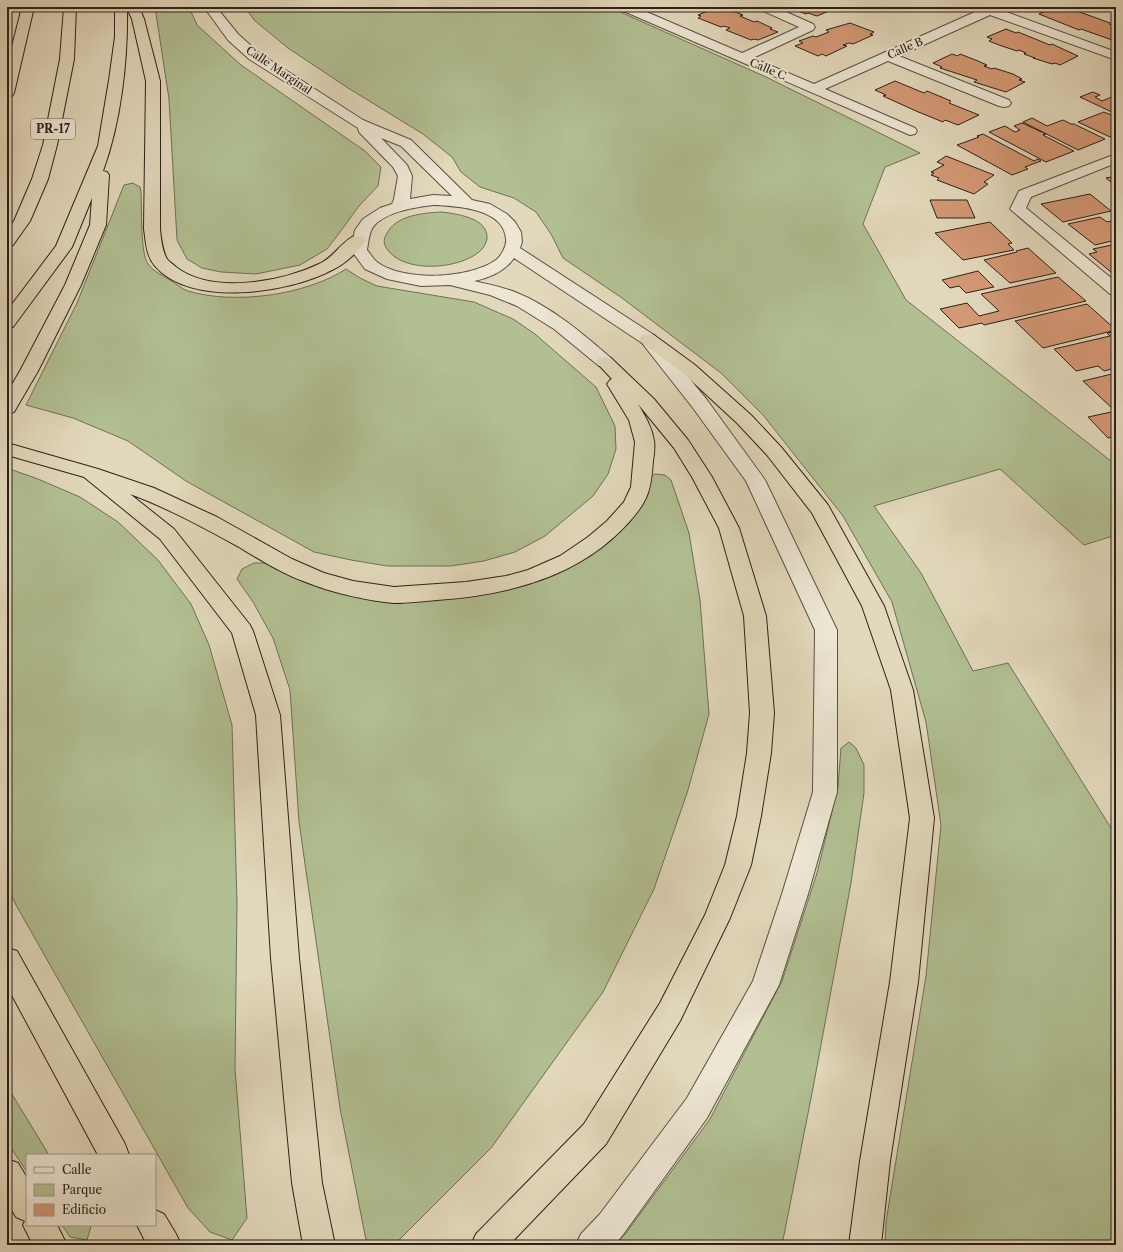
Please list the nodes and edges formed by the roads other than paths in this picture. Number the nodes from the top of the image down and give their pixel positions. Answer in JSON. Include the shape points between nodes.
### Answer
{"nodes":[{"id":1,"x":28,"y":7,"type":"edge"},
{"id":2,"x":70,"y":7,"type":"edge"},
{"id":3,"x":121,"y":7,"type":"edge"},
{"id":4,"x":133,"y":7,"type":"edge"},
{"id":5,"x":210,"y":7,"type":"edge"},
{"id":6,"x":625,"y":7,"type":"edge"},
{"id":7,"x":766,"y":7,"type":"edge"},
{"id":8,"x":993,"y":9,"type":"edge"},
{"id":9,"x":888,"y":56,"type":"junction"},
{"id":10,"x":1116,"y":56,"type":"edge"},
{"id":11,"x":743,"y":58,"type":"junction"},
{"id":12,"x":9,"y":82,"type":"edge"},
{"id":13,"x":814,"y":89,"type":"junction"},
{"id":14,"x":7,"y":93,"type":"edge"},
{"id":15,"x":1004,"y":103,"type":"dead end"},
{"id":16,"x":358,"y":123,"type":"junction"},
{"id":17,"x":910,"y":131,"type":"dead end"},
{"id":18,"x":105,"y":146,"type":"junction"},
{"id":19,"x":1116,"y":158,"type":"edge"},
{"id":20,"x":466,"y":202,"type":"junction"},
{"id":21,"x":398,"y":207,"type":"junction"},
{"id":22,"x":358,"y":240,"type":"junction"},
{"id":23,"x":7,"y":242,"type":"edge"},
{"id":24,"x":513,"y":250,"type":"junction"},
{"id":25,"x":453,"y":281,"type":"junction"},
{"id":26,"x":1116,"y":290,"type":"edge"},
{"id":27,"x":7,"y":323,"type":"edge"},
{"id":28,"x":648,"y":339,"type":"junction"},
{"id":29,"x":605,"y":362,"type":"junction"},
{"id":30,"x":7,"y":408,"type":"edge"},
{"id":31,"x":7,"y":449,"type":"edge"},
{"id":32,"x":92,"y":473,"type":"junction"},
{"id":33,"x":7,"y":960,"type":"edge"},
{"id":34,"x":113,"y":1154,"type":"edge"},
{"id":35,"x":7,"y":1174,"type":"edge"},
{"id":36,"x":26,"y":1204,"type":"edge"},
{"id":37,"x":40,"y":1226,"type":"edge"},
{"id":38,"x":155,"y":1226,"type":"edge"},
{"id":39,"x":51,"y":1245,"type":"edge"},
{"id":40,"x":165,"y":1245,"type":"edge"},
{"id":41,"x":319,"y":1245,"type":"edge"},
{"id":42,"x":487,"y":1245,"type":"edge"},
{"id":43,"x":592,"y":1245,"type":"edge"},
{"id":44,"x":865,"y":1245,"type":"edge"}],
"edges":[{"from":1,"to":12,"type":"highway"},
{"from":2,"to":23,"type":"highway","number":"PR-17","via":[[67,59],[50,145],[40,179],[22,221]]},
{"from":3,"to":18,"type":"highway","via":[[121,37]]},
{"from":4,"to":22,"type":"highway","via":[[153,81],[152,229],[156,253],[161,263],[182,278],[199,283],[236,288],[257,287],[311,274],[338,259]]},
{"from":5,"to":16,"type":"street","name":"Calle Marginal","via":[[233,37],[254,56]]},
{"from":6,"to":11,"type":"street","name":"Calle C"},
{"from":7,"to":11,"type":"street","via":[[809,27]]},
{"from":8,"to":9,"type":"street","name":"Calle B"},
{"from":8,"to":10,"type":"street"},
{"from":9,"to":13,"type":"street","name":"Calle B"},
{"from":9,"to":15,"type":"street"},
{"from":11,"to":13,"type":"street","name":"Calle C"},
{"from":12,"to":14,"type":"highway"},
{"from":13,"to":17,"type":"street","name":"Calle C"},
{"from":16,"to":20,"type":"street","name":"Calle Marginal","via":[[406,144]]},
{"from":16,"to":21,"type":"street","name":"Calle Marginal","via":[[403,170],[405,184]]},
{"from":18,"to":27,"type":"highway","via":[[64,247]]},
{"from":18,"to":30,"type":"highway","via":[[98,225],[73,285],[29,372]]},
{"from":19,"to":26,"type":"street","via":[[1024,194],[1018,209]]},
{"from":20,"to":21,"type":"street","via":[[433,200]]},
{"from":20,"to":24,"type":"street","via":[[493,212],[510,226],[515,240]]},
{"from":21,"to":22,"type":"street","via":[[371,221]]},
{"from":22,"to":25,"type":"street","via":[[360,251],[366,260],[387,274],[416,281]]},
{"from":24,"to":25,"type":"street","via":[[506,260],[485,272]]},
{"from":24,"to":28,"type":"street"},
{"from":25,"to":29,"type":"street","via":[[508,296],[538,310]]},
{"from":28,"to":43,"type":"street","via":[[700,404],[755,480],[826,630],[824,792],[795,894],[765,985],[697,1108],[611,1225]]},
{"from":28,"to":44,"type":"highway","via":[[689,369],[744,419],[820,510],[873,606],[902,690],[922,818],[904,982],[875,1162]]},
{"from":29,"to":32,"type":"highway","via":[[638,420],[645,442],[641,487],[633,505],[614,526],[567,561],[535,575],[506,583],[436,593],[394,595],[353,588],[312,576],[285,564],[210,522],[147,493]]},
{"from":29,"to":42,"type":"highway","via":[[647,403],[681,444],[729,528],[755,616],[762,713],[759,753],[738,865],[717,918],[670,1012],[595,1134]]},
{"from":31,"to":32,"type":"highway"},
{"from":32,"to":41,"type":"highway","via":[[167,534],[242,631],[268,715],[285,958],[307,1183]]},
{"from":33,"to":34,"type":"highway"},
{"from":35,"to":36,"type":"highway"},
{"from":37,"to":39,"type":"highway"},
{"from":38,"to":40,"type":"highway"}]}
